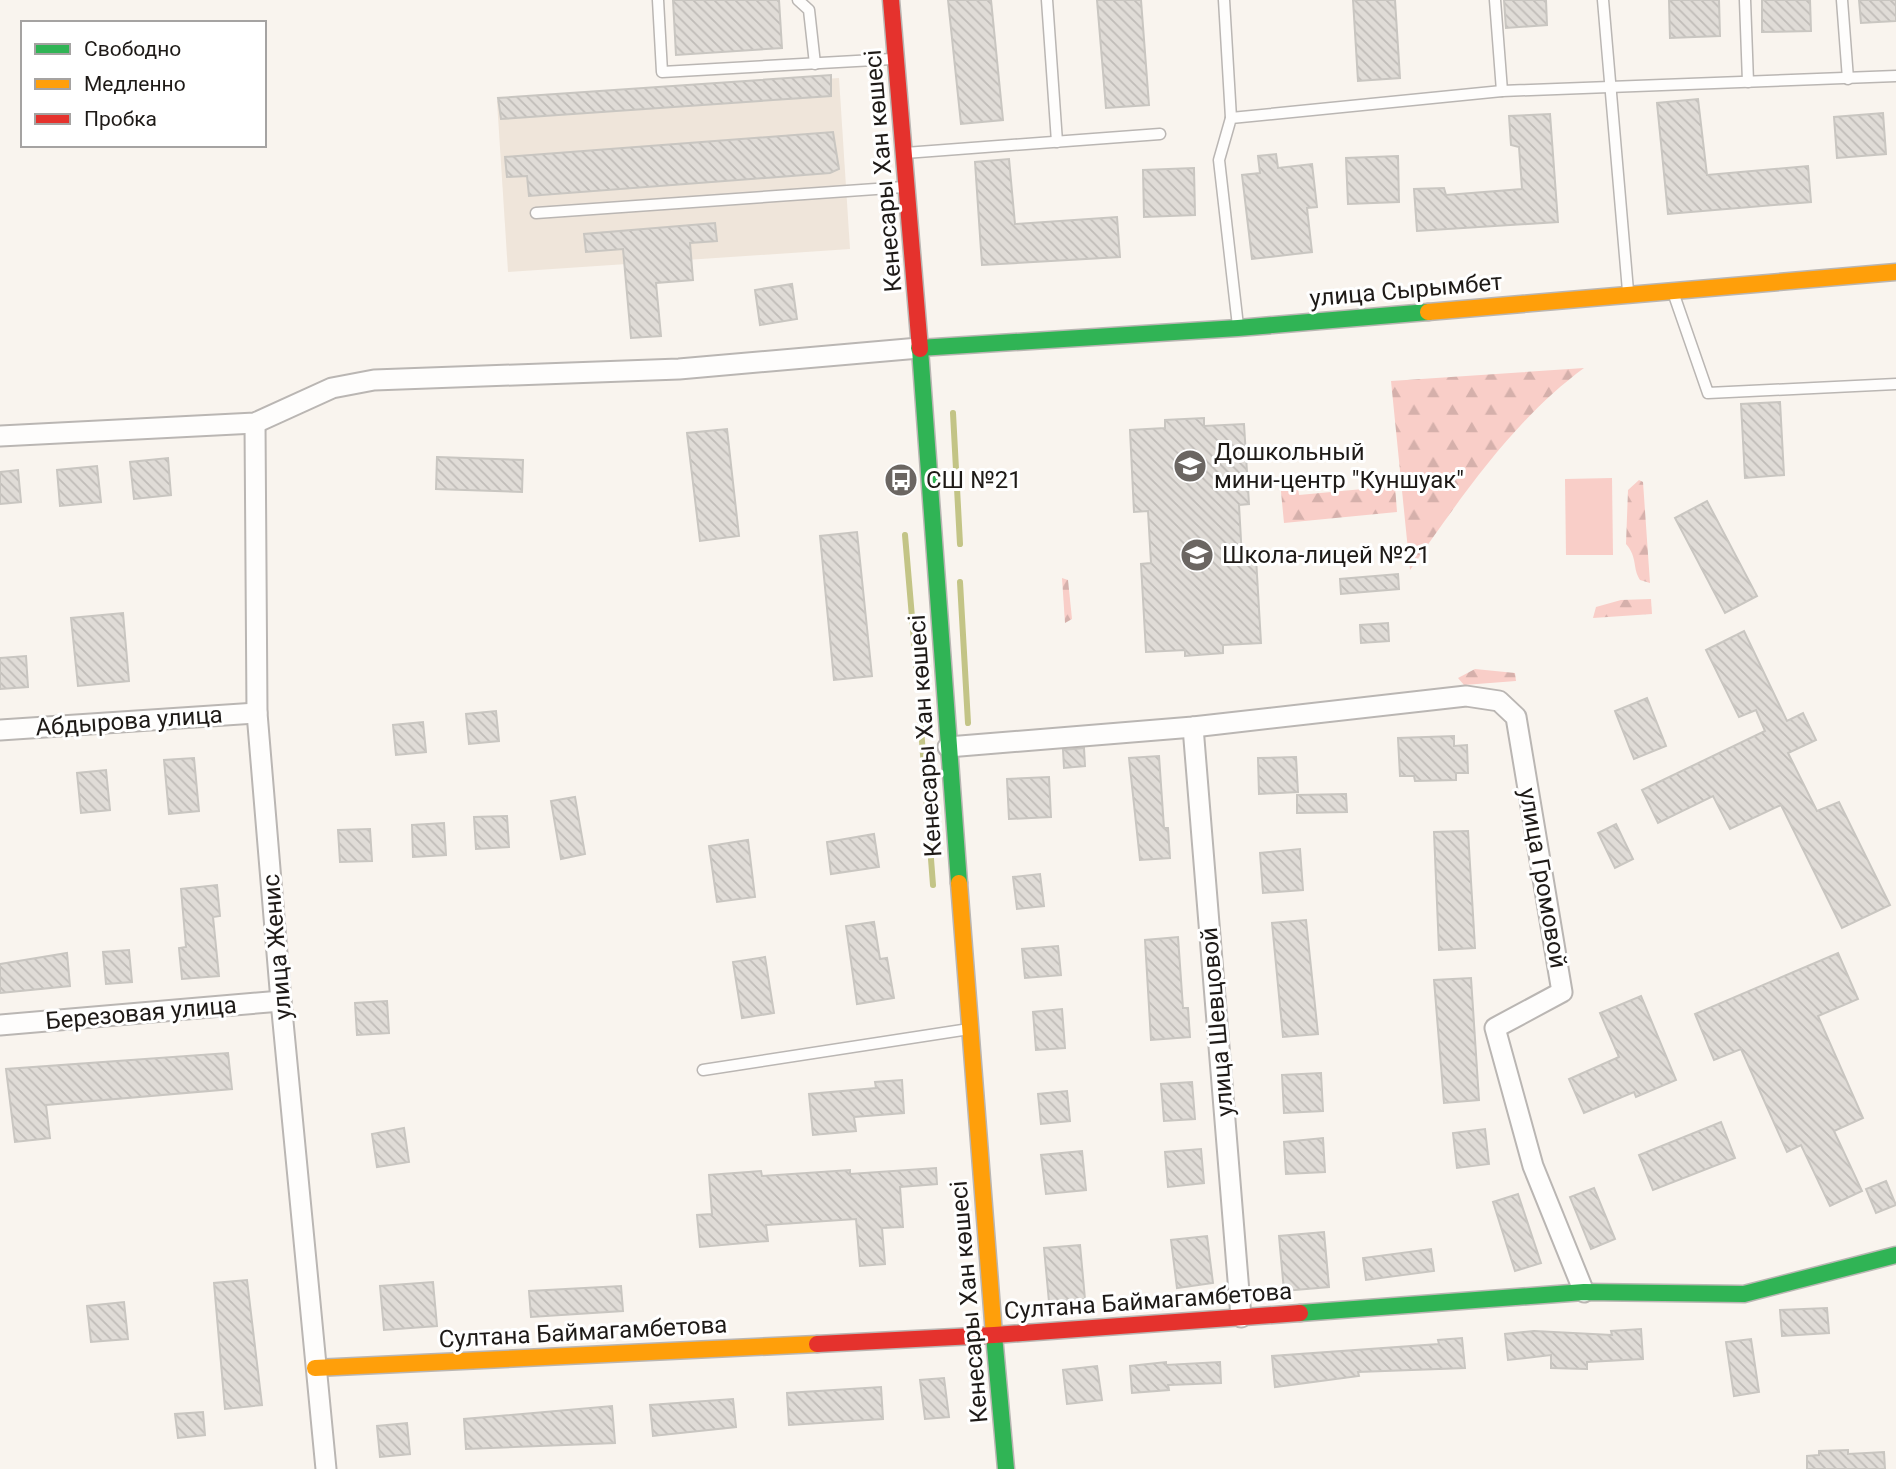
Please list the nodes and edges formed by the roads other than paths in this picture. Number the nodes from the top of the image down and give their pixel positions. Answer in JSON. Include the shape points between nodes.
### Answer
{"nodes":[{"id":1,"x":658,"y":0,"type":"edge"},
{"id":2,"x":798,"y":0,"type":"edge"},
{"id":3,"x":891,"y":0,"type":"edge"},
{"id":4,"x":1047,"y":0,"type":"edge"},
{"id":5,"x":1224,"y":0,"type":"edge"},
{"id":6,"x":1495,"y":0,"type":"edge"},
{"id":7,"x":1603,"y":0,"type":"edge"},
{"id":8,"x":1745,"y":0,"type":"edge"},
{"id":9,"x":1842,"y":0,"type":"edge"},
{"id":10,"x":896,"y":59,"type":"junction"},
{"id":11,"x":815,"y":64,"type":"junction"},
{"id":12,"x":1896,"y":76,"type":"edge"},
{"id":13,"x":1848,"y":79,"type":"junction"},
{"id":14,"x":1748,"y":82,"type":"junction"},
{"id":15,"x":1612,"y":87,"type":"junction"},
{"id":16,"x":1502,"y":91,"type":"junction"},
{"id":17,"x":1231,"y":118,"type":"junction"},
{"id":18,"x":1160,"y":134,"type":"dead end"},
{"id":19,"x":1057,"y":142,"type":"junction"},
{"id":20,"x":905,"y":153,"type":"junction"},
{"id":21,"x":908,"y":186,"type":"junction"},
{"id":22,"x":537,"y":213,"type":"dead end"},
{"id":23,"x":1893,"y":279,"type":"edge"},
{"id":24,"x":1673,"y":291,"type":"junction"},
{"id":25,"x":1629,"y":295,"type":"junction"},
{"id":26,"x":1238,"y":328,"type":"junction"},
{"id":27,"x":919,"y":348,"type":"junction"},
{"id":28,"x":1896,"y":384,"type":"edge"},
{"id":29,"x":255,"y":424,"type":"junction"},
{"id":30,"x":0,"y":436,"type":"edge"},
{"id":31,"x":257,"y":713,"type":"junction"},
{"id":32,"x":1193,"y":727,"type":"junction"},
{"id":33,"x":0,"y":730,"type":"edge"},
{"id":34,"x":948,"y":747,"type":"junction"},
{"id":35,"x":281,"y":1001,"type":"junction"},
{"id":36,"x":0,"y":1025,"type":"edge"},
{"id":37,"x":970,"y":1029,"type":"junction"},
{"id":38,"x":703,"y":1070,"type":"dead end"},
{"id":39,"x":1896,"y":1255,"type":"edge"},
{"id":40,"x":1584,"y":1292,"type":"junction"},
{"id":41,"x":1241,"y":1317,"type":"junction"},
{"id":42,"x":995,"y":1335,"type":"junction"},
{"id":43,"x":315,"y":1368,"type":"junction"},
{"id":44,"x":326,"y":1469,"type":"edge"},
{"id":45,"x":1006,"y":1469,"type":"edge"}],
"edges":[{"from":1,"to":11,"type":"lane","via":[[662,72]]},
{"from":2,"to":11,"type":"lane","via":[[809,10]]},
{"from":3,"to":10,"type":"street","name":"Кенесары Хан көшесі"},
{"from":4,"to":19,"type":"lane"},
{"from":5,"to":17,"type":"lane"},
{"from":6,"to":16,"type":"lane"},
{"from":7,"to":15,"type":"lane"},
{"from":8,"to":14,"type":"lane"},
{"from":9,"to":13,"type":"lane"},
{"from":10,"to":11,"type":"lane"},
{"from":10,"to":20,"type":"street","name":"Кенесары Хан көшесі"},
{"from":12,"to":13,"type":"lane"},
{"from":13,"to":14,"type":"lane"},
{"from":14,"to":15,"type":"lane"},
{"from":15,"to":16,"type":"lane"},
{"from":15,"to":25,"type":"lane"},
{"from":16,"to":17,"type":"lane"},
{"from":17,"to":26,"type":"lane","via":[[1219,160]]},
{"from":18,"to":19,"type":"lane"},
{"from":19,"to":20,"type":"lane"},
{"from":20,"to":21,"type":"street","name":"Кенесары Хан көшесі"},
{"from":21,"to":22,"type":"lane"},
{"from":21,"to":27,"type":"street","name":"Кенесары Хан көшесі"},
{"from":23,"to":24,"type":"street","name":"улица Сырымбет"},
{"from":24,"to":25,"type":"street","name":"улица Сырымбет"},
{"from":24,"to":28,"type":"lane","via":[[1708,393]]},
{"from":25,"to":26,"type":"street","name":"улица Сырымбет"},
{"from":26,"to":27,"type":"street","name":"улица Сырымбет"},
{"from":27,"to":29,"type":"street","via":[[679,369],[374,380],[332,388]]},
{"from":27,"to":34,"type":"street","name":"Кенесары Хан көшесі"},
{"from":29,"to":30,"type":"street"},
{"from":29,"to":31,"type":"street","name":"улица Женис"},
{"from":31,"to":33,"type":"street","name":"Абдырова улица"},
{"from":31,"to":35,"type":"street","name":"улица Женис"},
{"from":32,"to":34,"type":"street"},
{"from":32,"to":40,"type":"street","name":"улица Громовой","via":[[1465,696],[1499,701],[1516,718],[1562,992],[1495,1028],[1533,1166]]},
{"from":32,"to":41,"type":"street","name":"улица Шевцовой"},
{"from":34,"to":37,"type":"street","name":"Кенесары Хан көшесі"},
{"from":35,"to":36,"type":"street","name":"Березовая улица"},
{"from":35,"to":43,"type":"street","name":"улица Женис"},
{"from":37,"to":38,"type":"lane"},
{"from":37,"to":42,"type":"street","name":"Кенесары Хан көшесі"},
{"from":39,"to":40,"type":"street","name":"Султана Баймагамбетова","via":[[1744,1294]]},
{"from":40,"to":41,"type":"street","name":"Султана Баймагамбетова"},
{"from":41,"to":42,"type":"street","name":"Султана Баймагамбетова"},
{"from":42,"to":43,"type":"street","name":"Султана Баймагамбетова"},
{"from":42,"to":45,"type":"street","name":"Кенесары Хан көшесі"},
{"from":43,"to":44,"type":"street","name":"улица Женис"}]}
